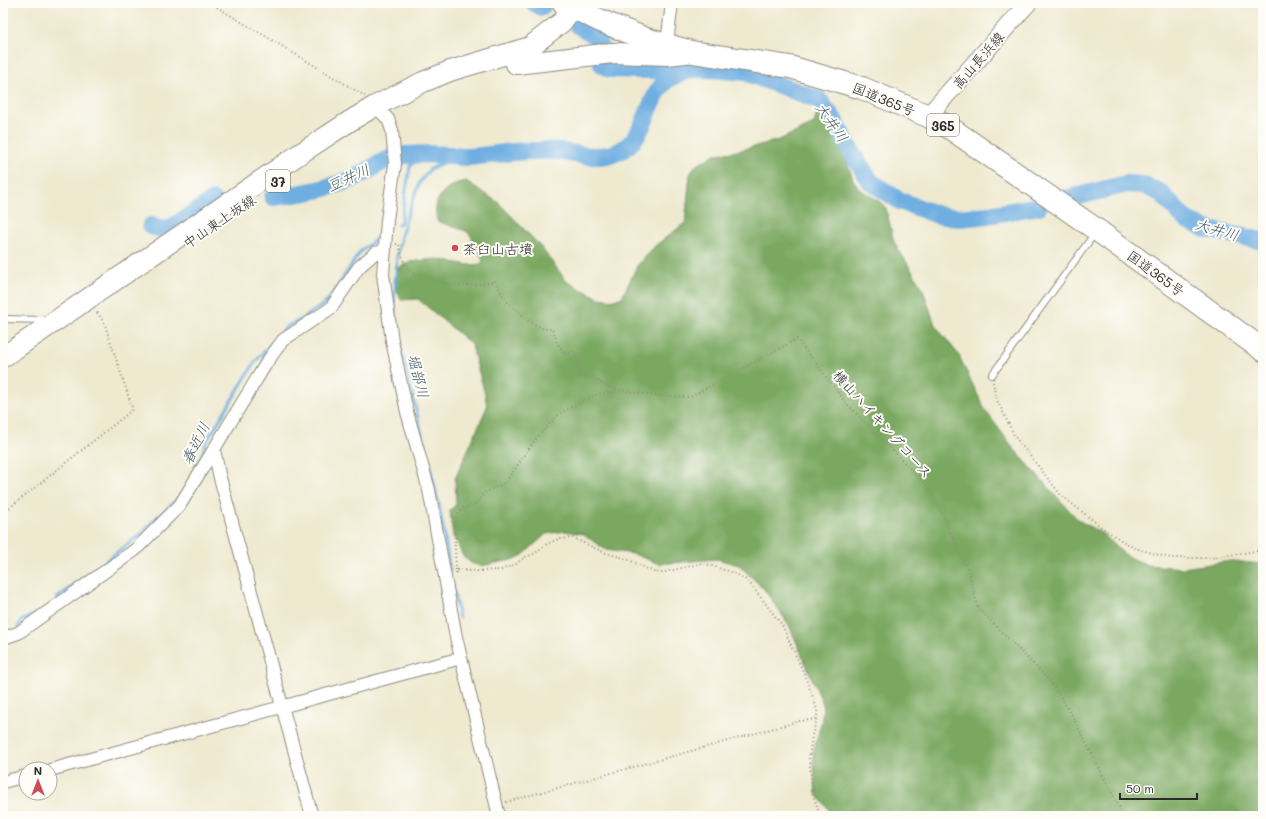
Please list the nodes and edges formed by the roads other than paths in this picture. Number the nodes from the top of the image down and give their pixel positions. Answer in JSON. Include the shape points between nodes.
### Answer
{"nodes":[{"id":1,"x":672,"y":3,"type":"edge"},
{"id":2,"x":1028,"y":3,"type":"edge"},
{"id":3,"x":568,"y":9,"type":"edge"},
{"id":4,"x":665,"y":44,"type":"junction"},
{"id":5,"x":692,"y":52,"type":"junction"},
{"id":6,"x":516,"y":64,"type":"junction"},
{"id":7,"x":379,"y":110,"type":"junction"},
{"id":8,"x":928,"y":116,"type":"junction"},
{"id":9,"x":1097,"y":230,"type":"junction"},
{"id":10,"x":385,"y":248,"type":"junction"},
{"id":11,"x":3,"y":319,"type":"edge"},
{"id":12,"x":52,"y":328,"type":"junction"},
{"id":13,"x":1263,"y":350,"type":"edge"},
{"id":14,"x":3,"y":357,"type":"edge"},
{"id":15,"x":3,"y":370,"type":"edge"},
{"id":16,"x":992,"y":375,"type":"road end"},
{"id":17,"x":214,"y":449,"type":"junction"},
{"id":18,"x":3,"y":638,"type":"edge"},
{"id":19,"x":461,"y":658,"type":"junction"},
{"id":20,"x":282,"y":707,"type":"junction"},
{"id":21,"x":58,"y":768,"type":"edge"},
{"id":22,"x":18,"y":778,"type":"edge"},
{"id":23,"x":3,"y":782,"type":"edge"},
{"id":24,"x":498,"y":810,"type":"edge"},
{"id":25,"x":312,"y":816,"type":"edge"}],
"edges":[{"from":1,"to":4,"type":"street"},
{"from":2,"to":8,"type":"main road","name":"高山長浜線"},
{"from":3,"to":4,"type":"highway","name":"国道365号","number":"365"},
{"from":3,"to":6,"type":"main road","name":"中山東上坂線","number":"37","via":[[560,36],[532,58]]},
{"from":3,"to":7,"type":"main road","name":"中山東上坂線","number":"37","via":[[530,47],[450,71],[423,82]]},
{"from":4,"to":5,"type":"highway","name":"国道365号","number":"365"},
{"from":5,"to":6,"type":"main road","via":[[667,55],[613,53]]},
{"from":5,"to":8,"type":"highway","name":"国道365号","number":"365","via":[[790,67],[862,88]]},
{"from":6,"to":7,"type":"main road","name":"中山東上坂線","number":"37","via":[[457,80]]},
{"from":7,"to":10,"type":"street","via":[[388,119],[392,130],[395,164]]},
{"from":7,"to":12,"type":"main road","name":"中山東上坂線","number":"37","via":[[298,155]]},
{"from":7,"to":12,"type":"main road","name":"中山東上坂線","number":"37","via":[[355,130],[93,307]]},
{"from":8,"to":9,"type":"highway","name":"国道365号","number":"365","via":[[950,128]]},
{"from":9,"to":13,"type":"highway","name":"国道365号","number":"365"},
{"from":9,"to":16,"type":"lane"},
{"from":10,"to":17,"type":"street","via":[[359,268],[331,308],[283,340]]},
{"from":10,"to":19,"type":"street","via":[[383,274],[392,309],[392,341],[429,490]]},
{"from":11,"to":12,"type":"lane","via":[[43,320]]},
{"from":12,"to":14,"type":"main road","name":"中山東上坂線","number":"37"},
{"from":12,"to":15,"type":"main road","name":"中山東上坂線","number":"37"},
{"from":17,"to":18,"type":"street","via":[[180,505],[135,550],[18,633]]},
{"from":17,"to":20,"type":"street"},
{"from":19,"to":20,"type":"street"},
{"from":19,"to":24,"type":"street"},
{"from":20,"to":21,"type":"street"},
{"from":20,"to":25,"type":"street"},
{"from":22,"to":23,"type":"street"}]}
